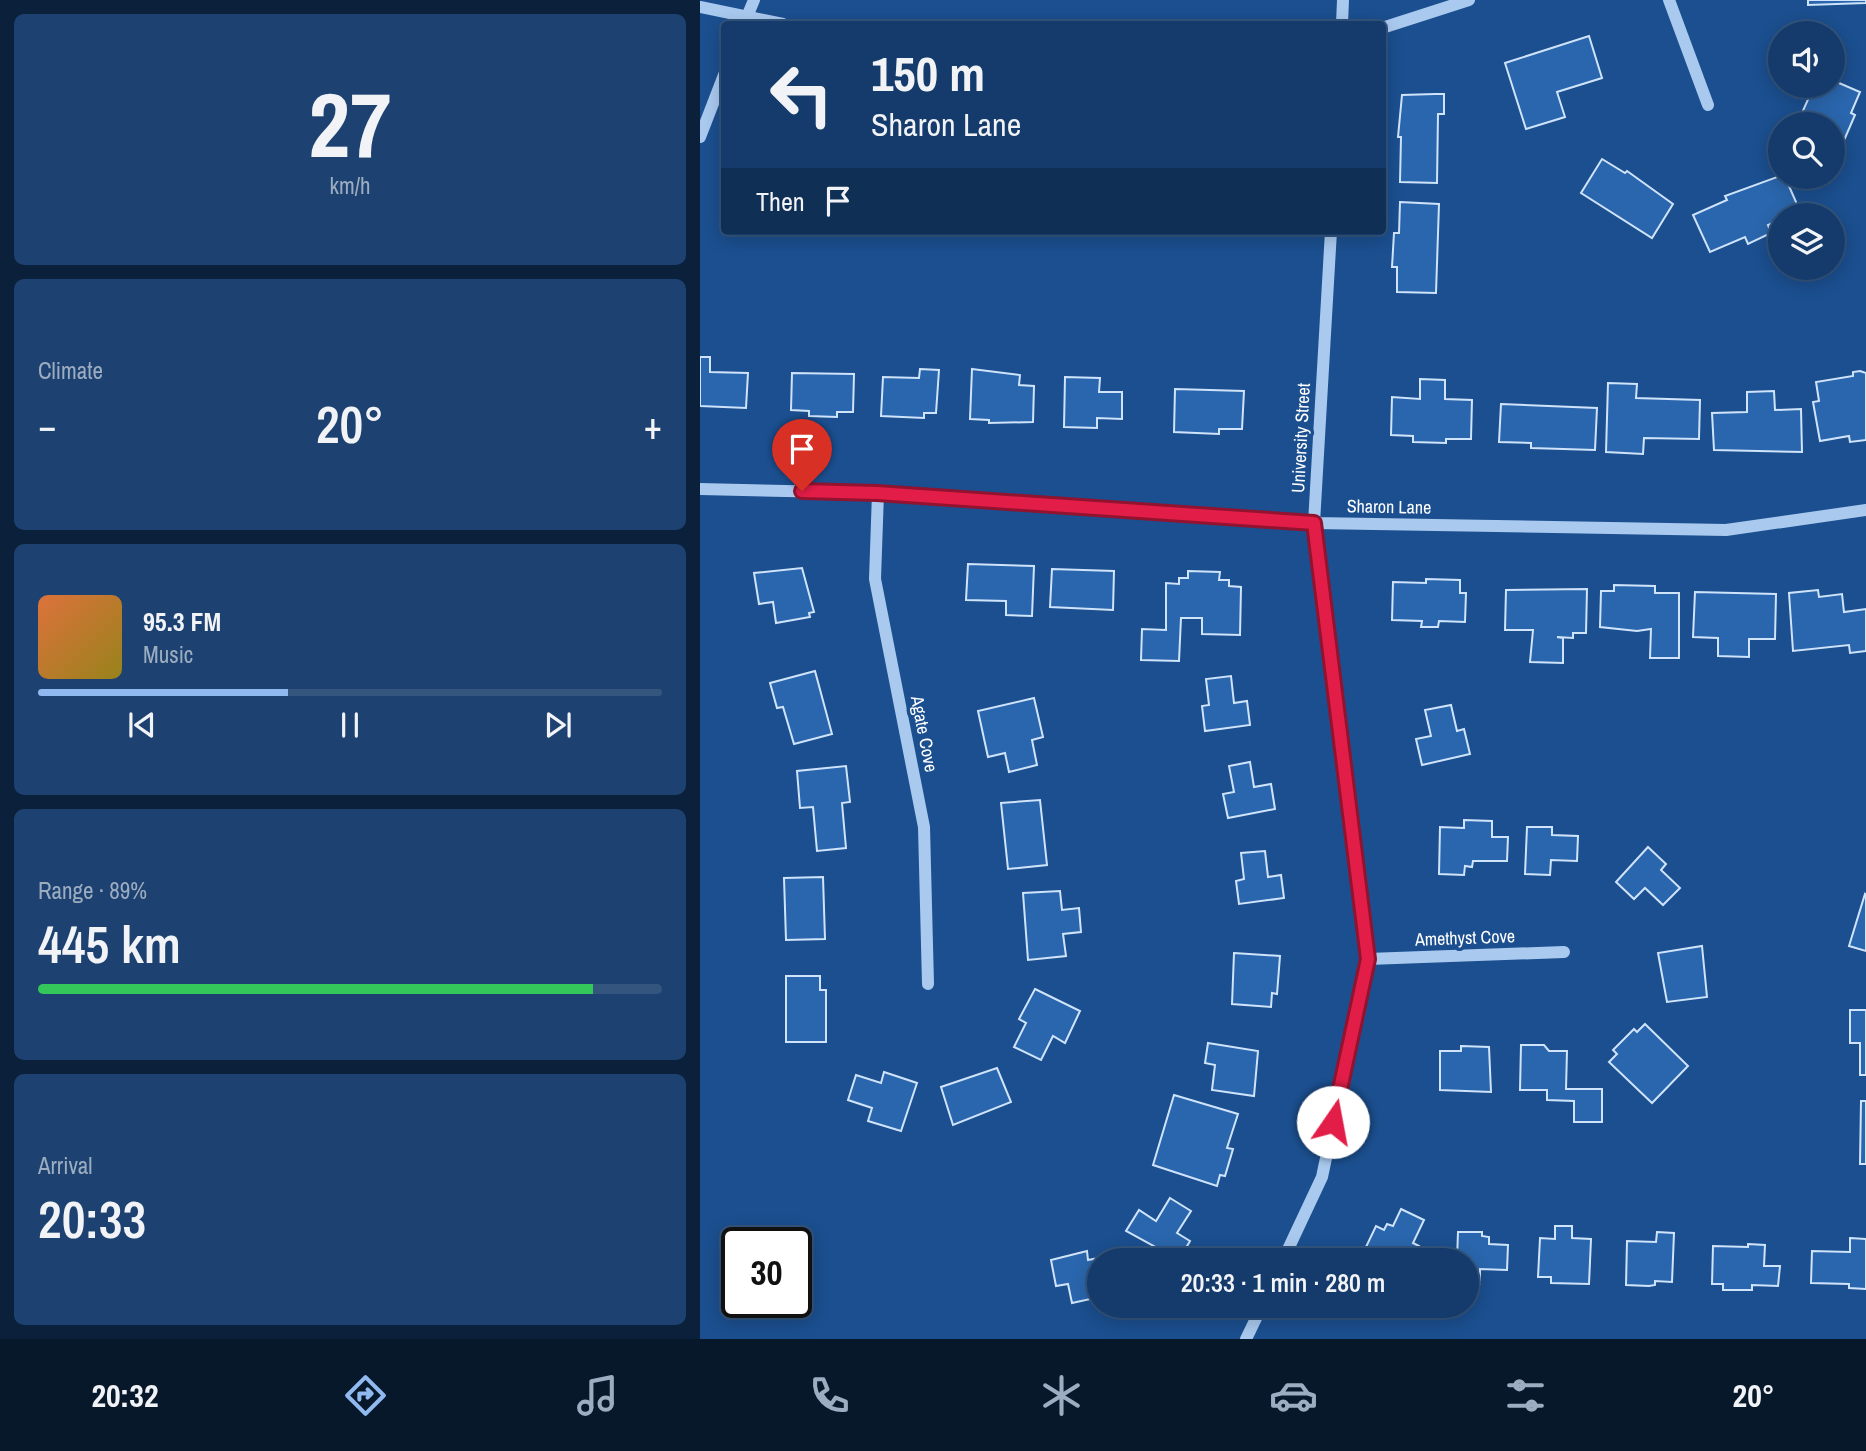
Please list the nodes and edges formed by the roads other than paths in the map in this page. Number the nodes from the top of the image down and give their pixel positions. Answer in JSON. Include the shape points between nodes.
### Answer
{"nodes":[{"id":1,"x":754,"y":0,"type":"edge"},
{"id":2,"x":1343,"y":0,"type":"edge"},
{"id":3,"x":1469,"y":0,"type":"edge"},
{"id":4,"x":1669,"y":0,"type":"edge"},
{"id":5,"x":700,"y":7,"type":"edge"},
{"id":6,"x":746,"y":20,"type":"edge"},
{"id":7,"x":1342,"y":21,"type":"edge"},
{"id":8,"x":1386,"y":27,"type":"edge"},
{"id":9,"x":721,"y":83,"type":"edge"},
{"id":10,"x":1708,"y":105,"type":"dead end"},
{"id":11,"x":700,"y":137,"type":"edge"},
{"id":12,"x":1331,"y":235,"type":"edge"},
{"id":13,"x":700,"y":488,"type":"edge"},
{"id":14,"x":877,"y":493,"type":"junction"},
{"id":15,"x":1866,"y":510,"type":"edge"},
{"id":16,"x":1314,"y":523,"type":"junction"},
{"id":17,"x":1564,"y":953,"type":"dead end"},
{"id":18,"x":1368,"y":959,"type":"junction"},
{"id":19,"x":928,"y":984,"type":"dead end"},
{"id":20,"x":1289,"y":1248,"type":"edge"},
{"id":21,"x":1256,"y":1318,"type":"edge"},
{"id":22,"x":1246,"y":1339,"type":"edge"}],
"edges":[{"from":1,"to":6,"type":"street"},
{"from":2,"to":7,"type":"street"},
{"from":3,"to":8,"type":"street"},
{"from":4,"to":10,"type":"street"},
{"from":5,"to":6,"type":"street"},
{"from":9,"to":11,"type":"street"},
{"from":12,"to":16,"type":"street","name":"University Street"},
{"from":13,"to":14,"type":"street","name":"Sharon Lane"},
{"from":14,"to":16,"type":"street","name":"Sharon Lane"},
{"from":14,"to":19,"type":"street","name":"Agate Cove","via":[[875,579],[924,827]]},
{"from":15,"to":16,"type":"street","name":"Sharon Lane","via":[[1726,530]]},
{"from":16,"to":18,"type":"street","name":"University Street"},
{"from":17,"to":18,"type":"street","name":"Amethyst Cove"},
{"from":18,"to":20,"type":"street","name":"University Street","via":[[1322,1177]]},
{"from":21,"to":22,"type":"street"}]}
